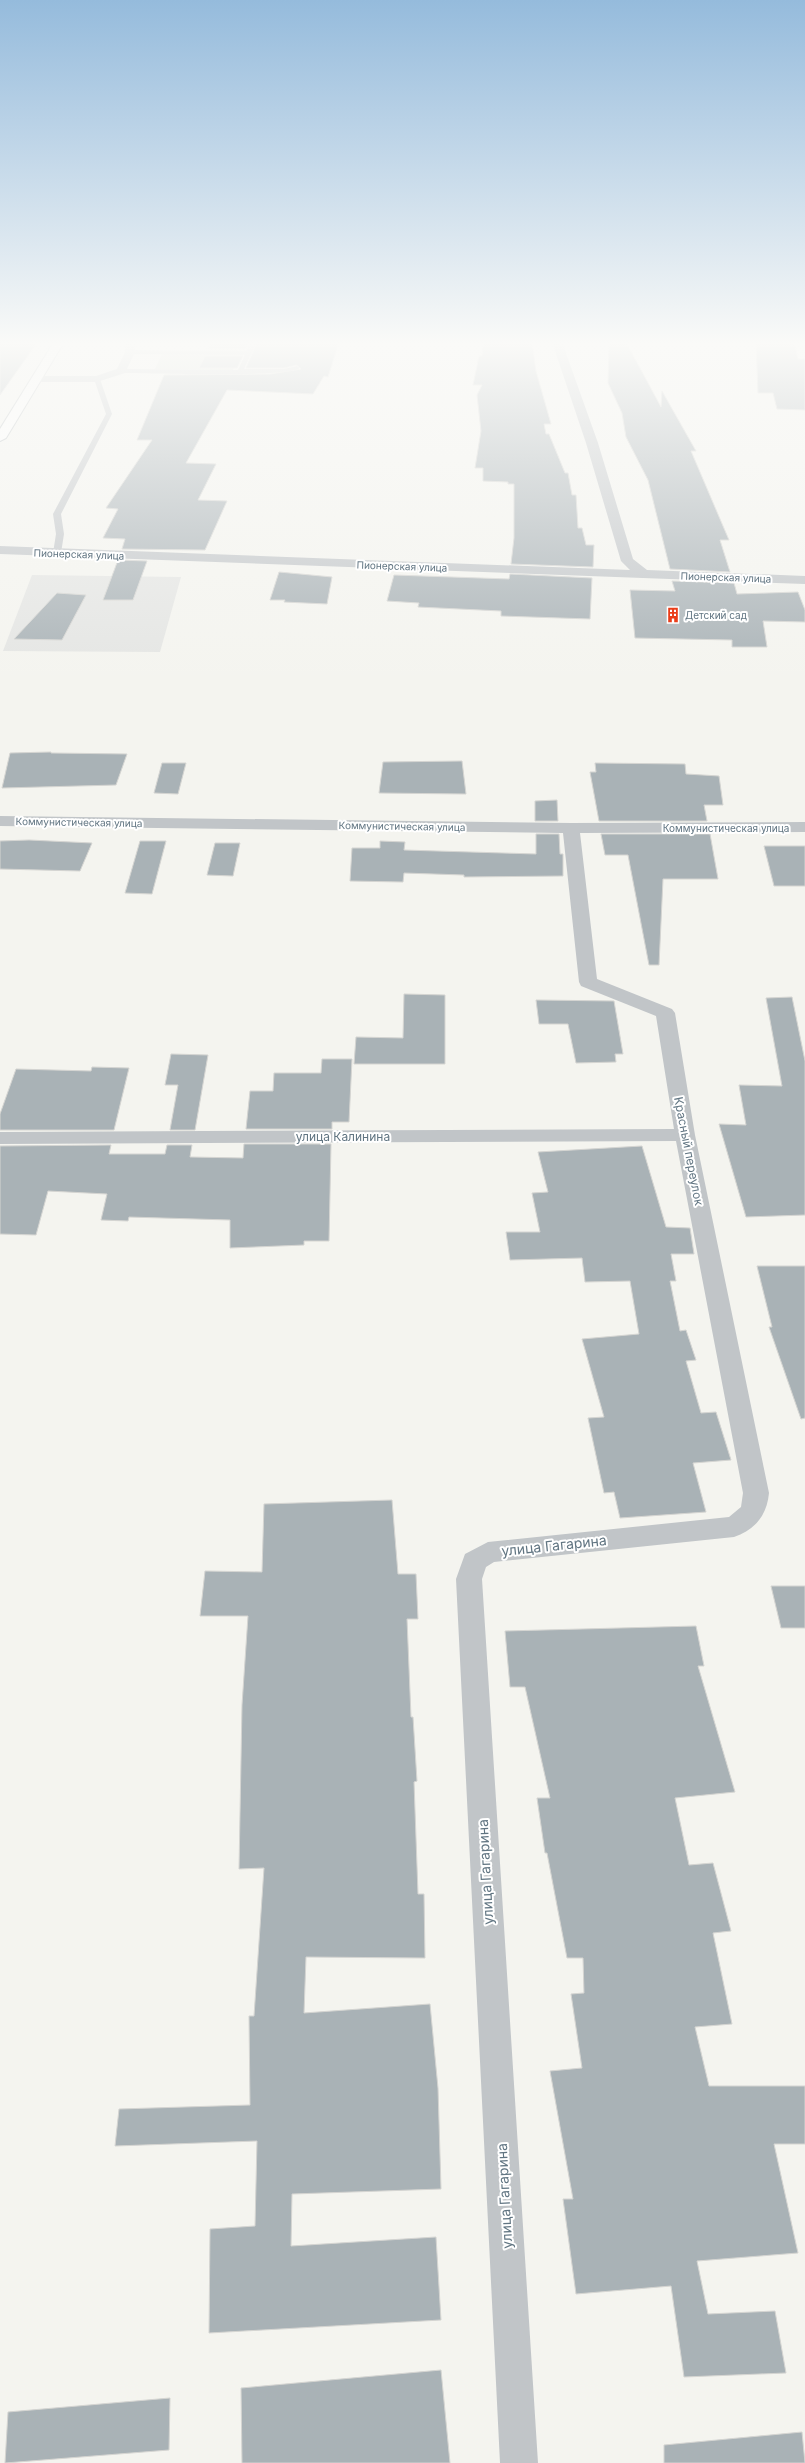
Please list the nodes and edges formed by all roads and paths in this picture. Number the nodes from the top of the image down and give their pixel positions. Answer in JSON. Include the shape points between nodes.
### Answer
{"nodes":[{"id":1,"x":87,"y":457,"type":"edge"},
{"id":2,"x":596,"y":457,"type":"edge"},
{"id":3,"x":0,"y":550,"type":"edge"},
{"id":4,"x":57,"y":553,"type":"junction"},
{"id":5,"x":627,"y":561,"type":"junction"},
{"id":6,"x":600,"y":573,"type":"junction"},
{"id":7,"x":644,"y":574,"type":"junction"},
{"id":8,"x":805,"y":580,"type":"edge"},
{"id":9,"x":0,"y":821,"type":"edge"},
{"id":10,"x":571,"y":828,"type":"junction"},
{"id":11,"x":805,"y":828,"type":"edge"},
{"id":12,"x":685,"y":1135,"type":"junction"},
{"id":13,"x":0,"y":1138,"type":"edge"},
{"id":14,"x":746,"y":1519,"type":"joint"},
{"id":15,"x":519,"y":2463,"type":"edge"}],
"edges":[{"from":1,"to":4,"type":"lane","via":[[57,514],[60,534]]},
{"from":2,"to":5,"type":"street"},
{"from":3,"to":4,"type":"street","name":"Пионерская улица"},
{"from":4,"to":6,"type":"street","name":"Пионерская улица"},
{"from":5,"to":6,"type":"street"},
{"from":5,"to":7,"type":"street"},
{"from":6,"to":7,"type":"street","name":"Пионерская улица"},
{"from":7,"to":8,"type":"street","name":"Пионерская улица"},
{"from":9,"to":10,"type":"street","name":"Коммунистическая улица"},
{"from":10,"to":11,"type":"street","name":"Коммунистическая улица"},
{"from":10,"to":12,"type":"street","name":"Красный переулок","via":[[588,982],[665,1013]]},
{"from":12,"to":13,"type":"street","name":"улица Калинина"},
{"from":12,"to":14,"type":"street","name":"Красный переулок","via":[[756,1493],[755,1508]]},
{"from":14,"to":15,"type":"street","name":"улица Гагарина","via":[[734,1526],[712,1530],[488,1552],[474,1561],[469,1579]]}]}
